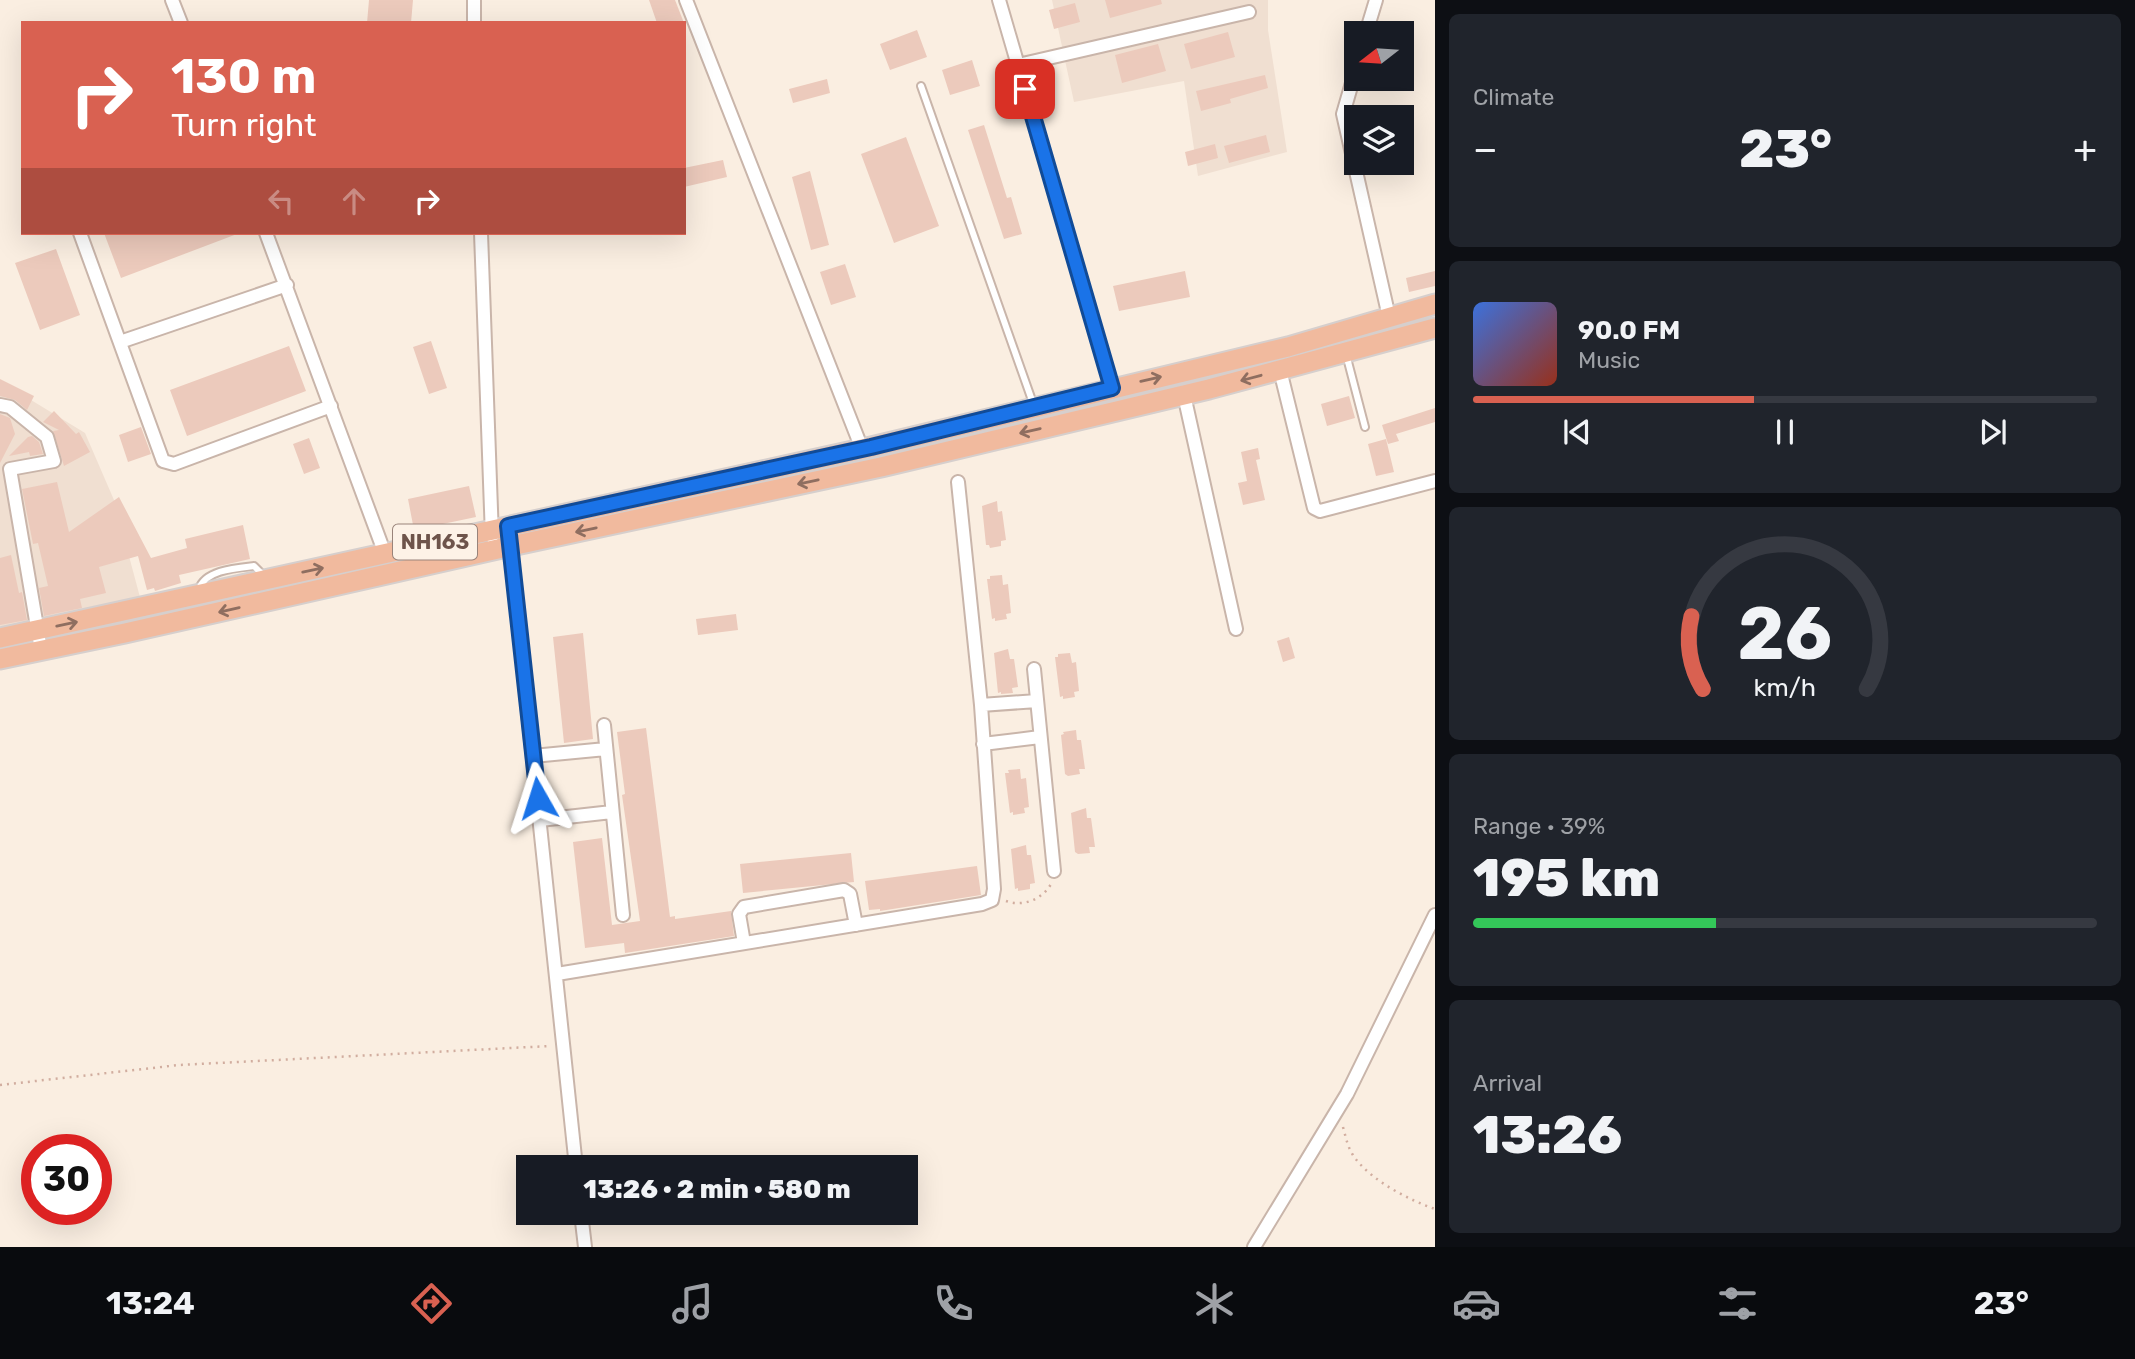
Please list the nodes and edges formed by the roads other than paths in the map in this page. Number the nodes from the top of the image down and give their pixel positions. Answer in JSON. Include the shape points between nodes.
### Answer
{"nodes":[{"id":1,"x":172,"y":0,"type":"edge"},
{"id":2,"x":474,"y":0,"type":"edge"},
{"id":3,"x":686,"y":0,"type":"edge"},
{"id":4,"x":999,"y":0,"type":"edge"},
{"id":5,"x":1376,"y":0,"type":"edge"},
{"id":6,"x":1249,"y":12,"type":"dead end"},
{"id":7,"x":180,"y":21,"type":"edge"},
{"id":8,"x":474,"y":21,"type":"edge"},
{"id":9,"x":1370,"y":21,"type":"edge"},
{"id":10,"x":1018,"y":65,"type":"junction"},
{"id":11,"x":921,"y":86,"type":"dead end"},
{"id":12,"x":1350,"y":91,"type":"edge"},
{"id":13,"x":81,"y":235,"type":"edge"},
{"id":14,"x":267,"y":235,"type":"edge"},
{"id":15,"x":481,"y":235,"type":"edge"},
{"id":16,"x":287,"y":285,"type":"junction"},
{"id":17,"x":1435,"y":304,"type":"edge"},
{"id":18,"x":1389,"y":317,"type":"junction"},
{"id":19,"x":1434,"y":333,"type":"edge"},
{"id":20,"x":120,"y":342,"type":"junction"},
{"id":21,"x":1345,"y":352,"type":"junction"},
{"id":22,"x":1280,"y":370,"type":"junction"},
{"id":23,"x":1112,"y":388,"type":"junction"},
{"id":24,"x":1184,"y":395,"type":"junction"},
{"id":25,"x":0,"y":405,"type":"edge"},
{"id":26,"x":331,"y":407,"type":"junction"},
{"id":27,"x":1034,"y":408,"type":"junction"},
{"id":28,"x":1365,"y":426,"type":"dead end"},
{"id":29,"x":862,"y":449,"type":"junction"},
{"id":30,"x":1435,"y":481,"type":"edge"},
{"id":31,"x":958,"y":482,"type":"dead end"},
{"id":32,"x":501,"y":538,"type":"junction"},
{"id":33,"x":385,"y":554,"type":"junction"},
{"id":34,"x":1236,"y":629,"type":"dead end"},
{"id":35,"x":37,"y":630,"type":"junction"},
{"id":36,"x":0,"y":638,"type":"edge"},
{"id":37,"x":41,"y":650,"type":"junction"},
{"id":38,"x":0,"y":659,"type":"edge"},
{"id":39,"x":1034,"y":670,"type":"dead end"},
{"id":40,"x":1037,"y":701,"type":"junction"},
{"id":41,"x":981,"y":705,"type":"junction"},
{"id":42,"x":604,"y":725,"type":"dead end"},
{"id":43,"x":1040,"y":737,"type":"junction"},
{"id":44,"x":983,"y":744,"type":"junction"},
{"id":45,"x":606,"y":749,"type":"junction"},
{"id":46,"x":533,"y":756,"type":"junction"},
{"id":47,"x":612,"y":812,"type":"junction"},
{"id":48,"x":540,"y":820,"type":"junction"},
{"id":49,"x":1054,"y":871,"type":"road end"},
{"id":50,"x":622,"y":915,"type":"dead end"},
{"id":51,"x":1435,"y":915,"type":"edge"},
{"id":52,"x":856,"y":925,"type":"junction"},
{"id":53,"x":744,"y":943,"type":"junction"},
{"id":54,"x":557,"y":974,"type":"junction"},
{"id":55,"x":575,"y":1155,"type":"edge"},
{"id":56,"x":582,"y":1225,"type":"edge"},
{"id":57,"x":585,"y":1247,"type":"edge"},
{"id":58,"x":1254,"y":1247,"type":"edge"}],
"edges":[{"from":1,"to":7,"type":"street"},
{"from":2,"to":8,"type":"street"},
{"from":3,"to":29,"type":"street"},
{"from":4,"to":10,"type":"street"},
{"from":5,"to":9,"type":"street"},
{"from":6,"to":10,"type":"street"},
{"from":10,"to":23,"type":"street"},
{"from":11,"to":27,"type":"lane"},
{"from":12,"to":18,"type":"street","via":[[1343,114]]},
{"from":13,"to":20,"type":"street"},
{"from":14,"to":16,"type":"street"},
{"from":15,"to":32,"type":"street"},
{"from":16,"to":20,"type":"street"},
{"from":16,"to":26,"type":"street"},
{"from":17,"to":18,"type":"highway","number":"NH163"},
{"from":23,"to":18,"type":"highway","number":"NH163","one_way":true,"via":[[1288,347]]},
{"from":19,"to":21,"type":"highway","number":"NH163"},
{"from":20,"to":26,"type":"street","via":[[163,461],[174,464]]},
{"from":21,"to":22,"type":"highway","number":"NH163"},
{"from":21,"to":28,"type":"lane"},
{"from":22,"to":24,"type":"highway","number":"NH163","one_way":true},
{"from":22,"to":30,"type":"street","via":[[1314,508],[1320,511]]},
{"from":23,"to":27,"type":"highway","number":"NH163"},
{"from":24,"to":32,"type":"highway","number":"NH163","one_way":true,"via":[[881,467]]},
{"from":24,"to":34,"type":"street"},
{"from":25,"to":35,"type":"street","via":[[10,407],[47,437],[54,461],[10,469]]},
{"from":26,"to":33,"type":"street"},
{"from":27,"to":29,"type":"highway","number":"NH163"},
{"from":29,"to":32,"type":"highway","number":"NH163"},
{"from":31,"to":41,"type":"street"},
{"from":32,"to":33,"type":"highway","number":"NH163"},
{"from":32,"to":37,"type":"highway","number":"NH163","one_way":true,"via":[[139,630]]},
{"from":32,"to":46,"type":"street"},
{"from":35,"to":33,"type":"highway","number":"NH163","one_way":true},
{"from":35,"to":36,"type":"highway","number":"NH163"},
{"from":35,"to":37,"type":"street"},
{"from":37,"to":38,"type":"highway","number":"NH163"},
{"from":39,"to":40,"type":"street"},
{"from":40,"to":41,"type":"street"},
{"from":40,"to":43,"type":"street"},
{"from":41,"to":44,"type":"street"},
{"from":42,"to":45,"type":"street"},
{"from":43,"to":44,"type":"street"},
{"from":43,"to":49,"type":"street"},
{"from":44,"to":52,"type":"street","via":[[992,900]]},
{"from":45,"to":46,"type":"street"},
{"from":45,"to":47,"type":"street"},
{"from":46,"to":48,"type":"street"},
{"from":47,"to":48,"type":"street"},
{"from":47,"to":50,"type":"street"},
{"from":48,"to":54,"type":"street"},
{"from":51,"to":58,"type":"street","via":[[1338,1111]]},
{"from":52,"to":53,"type":"street"},
{"from":52,"to":53,"type":"street","via":[[847,890],[808,896],[744,907],[739,914]]},
{"from":53,"to":54,"type":"street"},
{"from":54,"to":55,"type":"street"},
{"from":56,"to":57,"type":"street"}]}
